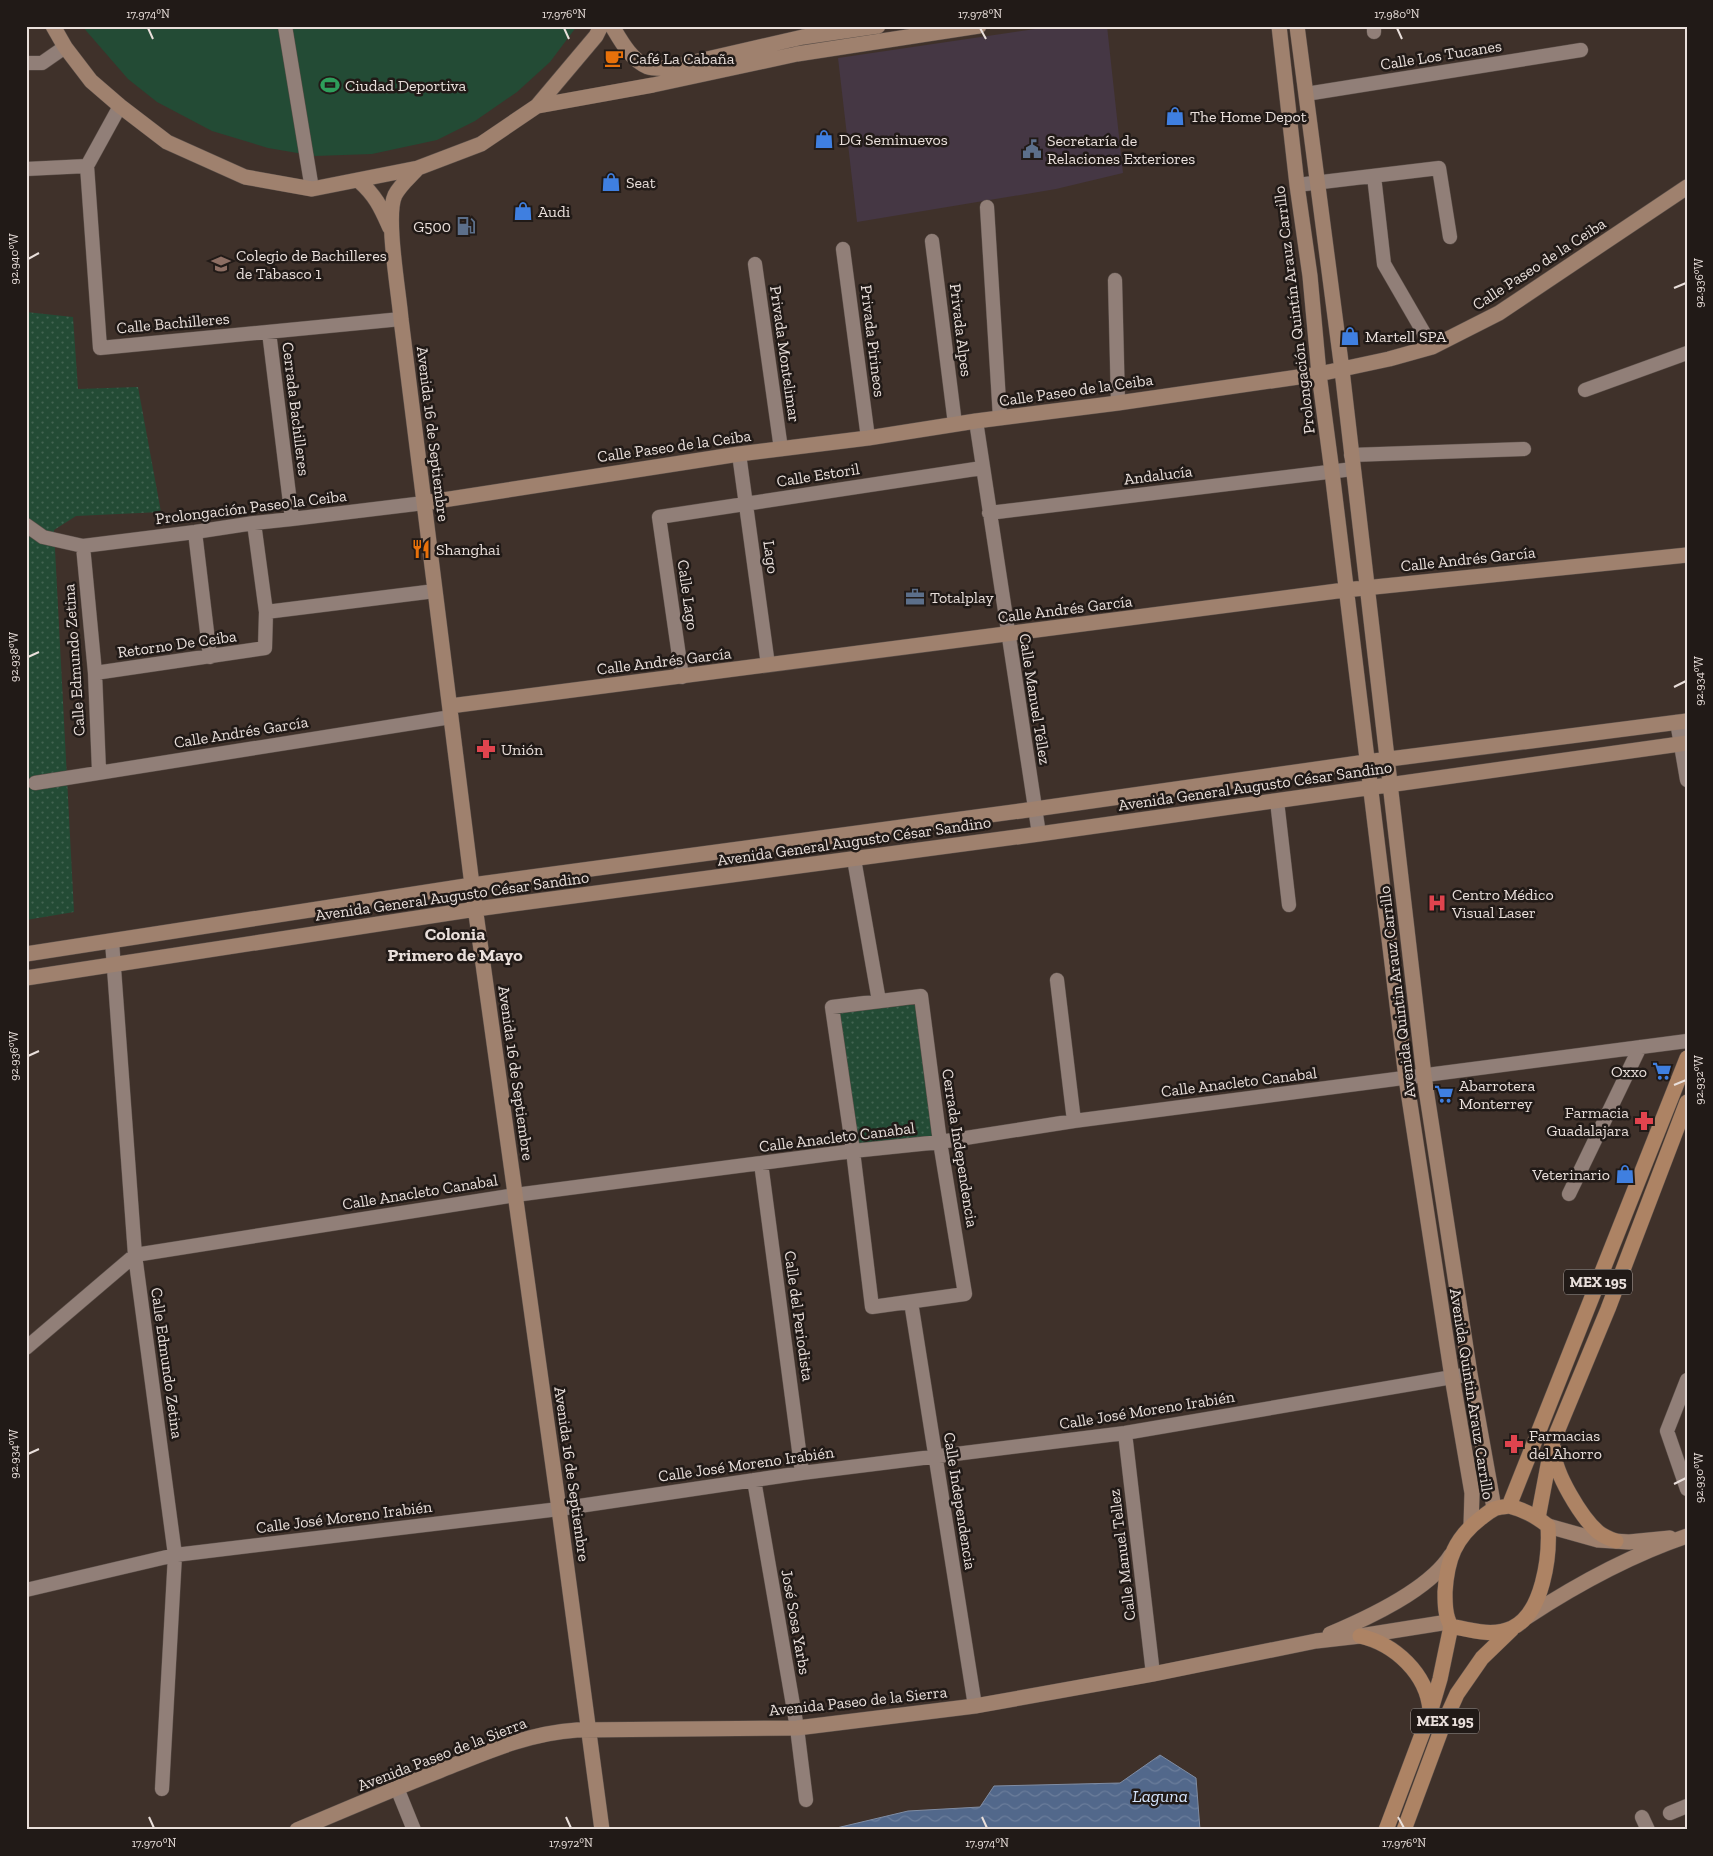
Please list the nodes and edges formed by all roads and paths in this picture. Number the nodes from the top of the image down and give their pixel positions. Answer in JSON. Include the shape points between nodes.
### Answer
{"nodes":[{"id":1,"x":53,"y":26,"type":"edge"},
{"id":2,"x":285,"y":26,"type":"edge"},
{"id":3,"x":601,"y":26,"type":"edge"},
{"id":4,"x":612,"y":26,"type":"edge"},
{"id":5,"x":878,"y":26,"type":"edge"},
{"id":6,"x":979,"y":26,"type":"edge"},
{"id":7,"x":1279,"y":26,"type":"edge"},
{"id":8,"x":1298,"y":26,"type":"edge"},
{"id":9,"x":65,"y":47,"type":"junction"},
{"id":10,"x":1581,"y":50,"type":"dead end"},
{"id":11,"x":767,"y":53,"type":"junction"},
{"id":12,"x":26,"y":63,"type":"edge"},
{"id":13,"x":1306,"y":94,"type":"junction"},
{"id":14,"x":120,"y":106,"type":"junction"},
{"id":15,"x":538,"y":106,"type":"junction"},
{"id":16,"x":87,"y":166,"type":"junction"},
{"id":17,"x":418,"y":168,"type":"junction"},
{"id":18,"x":26,"y":169,"type":"edge"},
{"id":19,"x":1374,"y":176,"type":"junction"},
{"id":20,"x":359,"y":181,"type":"junction"},
{"id":21,"x":1318,"y":183,"type":"junction"},
{"id":22,"x":1297,"y":185,"type":"junction"},
{"id":23,"x":1687,"y":187,"type":"edge"},
{"id":24,"x":312,"y":188,"type":"junction"},
{"id":25,"x":987,"y":207,"type":"dead end"},
{"id":26,"x":392,"y":232,"type":"junction"},
{"id":27,"x":1450,"y":236,"type":"dead end"},
{"id":28,"x":932,"y":240,"type":"dead end"},
{"id":29,"x":843,"y":249,"type":"dead end"},
{"id":30,"x":755,"y":264,"type":"dead end"},
{"id":31,"x":1115,"y":280,"type":"dead end"},
{"id":32,"x":402,"y":319,"type":"junction"},
{"id":33,"x":269,"y":332,"type":"junction"},
{"id":34,"x":1432,"y":346,"type":"junction"},
{"id":35,"x":1687,"y":353,"type":"edge"},
{"id":36,"x":1342,"y":370,"type":"junction"},
{"id":37,"x":1319,"y":374,"type":"junction"},
{"id":38,"x":1585,"y":390,"type":"dead end"},
{"id":39,"x":1118,"y":403,"type":"junction"},
{"id":40,"x":1000,"y":418,"type":"junction"},
{"id":41,"x":976,"y":421,"type":"junction"},
{"id":42,"x":955,"y":424,"type":"junction"},
{"id":43,"x":868,"y":438,"type":"junction"},
{"id":44,"x":781,"y":449,"type":"junction"},
{"id":45,"x":1524,"y":449,"type":"dead end"},
{"id":46,"x":739,"y":454,"type":"junction"},
{"id":47,"x":1352,"y":462,"type":"junction"},
{"id":48,"x":982,"y":468,"type":"junction"},
{"id":49,"x":1332,"y":472,"type":"junction"},
{"id":50,"x":424,"y":502,"type":"junction"},
{"id":51,"x":746,"y":504,"type":"junction"},
{"id":52,"x":989,"y":513,"type":"junction"},
{"id":53,"x":659,"y":517,"type":"joint"},
{"id":54,"x":292,"y":520,"type":"junction"},
{"id":55,"x":254,"y":523,"type":"junction"},
{"id":56,"x":26,"y":525,"type":"edge"},
{"id":57,"x":194,"y":532,"type":"junction"},
{"id":58,"x":83,"y":546,"type":"junction"},
{"id":59,"x":1687,"y":555,"type":"edge"},
{"id":60,"x":1366,"y":587,"type":"junction"},
{"id":61,"x":1345,"y":590,"type":"junction"},
{"id":62,"x":435,"y":591,"type":"junction"},
{"id":63,"x":266,"y":612,"type":"junction"},
{"id":64,"x":1007,"y":634,"type":"junction"},
{"id":65,"x":210,"y":657,"type":"junction"},
{"id":66,"x":768,"y":665,"type":"junction"},
{"id":67,"x":95,"y":673,"type":"junction"},
{"id":68,"x":682,"y":677,"type":"junction"},
{"id":69,"x":450,"y":712,"type":"junction"},
{"id":70,"x":1682,"y":722,"type":"edge"},
{"id":71,"x":1684,"y":743,"type":"edge"},
{"id":72,"x":1387,"y":759,"type":"junction"},
{"id":73,"x":1366,"y":762,"type":"junction"},
{"id":74,"x":99,"y":771,"type":"junction"},
{"id":75,"x":1687,"y":780,"type":"edge"},
{"id":76,"x":36,"y":782,"type":"dead end"},
{"id":77,"x":1390,"y":786,"type":"junction"},
{"id":78,"x":1370,"y":788,"type":"junction"},
{"id":79,"x":1278,"y":801,"type":"junction"},
{"id":80,"x":1035,"y":809,"type":"junction"},
{"id":81,"x":1039,"y":834,"type":"junction"},
{"id":82,"x":854,"y":859,"type":"junction"},
{"id":83,"x":472,"y":886,"type":"junction"},
{"id":84,"x":1289,"y":905,"type":"dead end"},
{"id":85,"x":476,"y":909,"type":"junction"},
{"id":86,"x":112,"y":941,"type":"junction"},
{"id":87,"x":26,"y":954,"type":"edge"},
{"id":88,"x":114,"y":965,"type":"junction"},
{"id":89,"x":26,"y":978,"type":"edge"},
{"id":90,"x":1057,"y":980,"type":"dead end"},
{"id":91,"x":879,"y":1001,"type":"junction"},
{"id":92,"x":1687,"y":1041,"type":"edge"},
{"id":93,"x":1640,"y":1047,"type":"junction"},
{"id":94,"x":1687,"y":1058,"type":"edge"},
{"id":95,"x":1424,"y":1076,"type":"junction"},
{"id":96,"x":1406,"y":1078,"type":"junction"},
{"id":97,"x":1687,"y":1102,"type":"edge"},
{"id":98,"x":1074,"y":1121,"type":"junction"},
{"id":99,"x":940,"y":1142,"type":"junction"},
{"id":100,"x":854,"y":1151,"type":"junction"},
{"id":101,"x":761,"y":1163,"type":"junction"},
{"id":102,"x":1569,"y":1194,"type":"dead end"},
{"id":103,"x":514,"y":1195,"type":"junction"},
{"id":104,"x":135,"y":1255,"type":"junction"},
{"id":105,"x":911,"y":1302,"type":"junction"},
{"id":106,"x":26,"y":1348,"type":"edge"},
{"id":107,"x":1470,"y":1374,"type":"junction"},
{"id":108,"x":1452,"y":1377,"type":"junction"},
{"id":109,"x":1687,"y":1380,"type":"edge"},
{"id":110,"x":1125,"y":1433,"type":"junction"},
{"id":111,"x":1554,"y":1440,"type":"junction"},
{"id":112,"x":935,"y":1457,"type":"junction"},
{"id":113,"x":802,"y":1473,"type":"junction"},
{"id":114,"x":754,"y":1480,"type":"junction"},
{"id":115,"x":1687,"y":1490,"type":"edge"},
{"id":116,"x":1502,"y":1507,"type":"junction"},
{"id":117,"x":559,"y":1509,"type":"junction"},
{"id":118,"x":1543,"y":1522,"type":"junction"},
{"id":119,"x":1471,"y":1526,"type":"junction"},
{"id":120,"x":1685,"y":1537,"type":"edge"},
{"id":121,"x":1616,"y":1541,"type":"junction"},
{"id":122,"x":175,"y":1555,"type":"junction"},
{"id":123,"x":1451,"y":1555,"type":"junction"},
{"id":124,"x":26,"y":1590,"type":"edge"},
{"id":125,"x":1527,"y":1617,"type":"junction"},
{"id":126,"x":1450,"y":1624,"type":"junction"},
{"id":127,"x":1513,"y":1628,"type":"junction"},
{"id":128,"x":1360,"y":1636,"type":"junction"},
{"id":129,"x":1316,"y":1641,"type":"junction"},
{"id":130,"x":1153,"y":1674,"type":"junction"},
{"id":131,"x":975,"y":1706,"type":"junction"},
{"id":132,"x":1430,"y":1713,"type":"junction"},
{"id":133,"x":797,"y":1728,"type":"junction"},
{"id":134,"x":589,"y":1730,"type":"junction"},
{"id":135,"x":397,"y":1788,"type":"junction"},
{"id":136,"x":162,"y":1789,"type":"dead end"},
{"id":137,"x":806,"y":1800,"type":"dead end"},
{"id":138,"x":1687,"y":1806,"type":"edge"},
{"id":139,"x":1670,"y":1813,"type":"dead end"},
{"id":140,"x":297,"y":1830,"type":"edge"},
{"id":141,"x":414,"y":1830,"type":"edge"},
{"id":142,"x":602,"y":1830,"type":"edge"},
{"id":143,"x":1386,"y":1830,"type":"edge"},
{"id":144,"x":1404,"y":1830,"type":"edge"}],
"edges":[{"from":1,"to":9,"type":"main road"},
{"from":2,"to":24,"type":"street"},
{"from":3,"to":15,"type":"main road"},
{"from":4,"to":11,"type":"main road","via":[[625,47],[650,68]]},
{"from":5,"to":11,"type":"main road","via":[[803,38]]},
{"from":6,"to":11,"type":"main road","via":[[797,54]]},
{"from":7,"to":22,"type":"main road","name":"Prolongación Quintín Arauz Carrillo"},
{"from":8,"to":13,"type":"main road"},
{"from":9,"to":12,"type":"street","via":[[42,63]]},
{"from":9,"to":14,"type":"main road","via":[[92,81]]},
{"from":10,"to":13,"type":"street","name":"Calle Los Tucanes"},
{"from":11,"to":15,"type":"main road","via":[[653,85]]},
{"from":13,"to":21,"type":"main road"},
{"from":14,"to":16,"type":"street"},
{"from":14,"to":24,"type":"main road","via":[[167,142],[245,177]]},
{"from":15,"to":17,"type":"main road","via":[[481,144]]},
{"from":16,"to":18,"type":"street"},
{"from":16,"to":33,"type":"street","name":"Calle Bachilleres","via":[[100,348]]},
{"from":17,"to":20,"type":"main road"},
{"from":17,"to":26,"type":"main road","name":"Avenida 16 de Septiembre","via":[[395,196]]},
{"from":19,"to":21,"type":"street"},
{"from":19,"to":27,"type":"street","via":[[1439,168]]},
{"from":19,"to":34,"type":"street","via":[[1384,264]]},
{"from":20,"to":24,"type":"main road"},
{"from":20,"to":26,"type":"main road","name":"Avenida 16 de Septiembre","via":[[378,201]]},
{"from":21,"to":22,"type":"street"},
{"from":21,"to":36,"type":"main road"},
{"from":22,"to":37,"type":"main road","name":"Prolongación Quintín Arauz Carrillo"},
{"from":23,"to":34,"type":"main road","name":"Calle Paseo de la Ceiba","via":[[1499,314]]},
{"from":25,"to":40,"type":"street"},
{"from":26,"to":32,"type":"main road","name":"Avenida 16 de Septiembre"},
{"from":28,"to":42,"type":"street","name":"Privada Alpes"},
{"from":29,"to":43,"type":"street","name":"Privada Pirineos"},
{"from":30,"to":44,"type":"street","name":"Privada Montelimar"},
{"from":31,"to":39,"type":"street"},
{"from":32,"to":33,"type":"street","name":"Calle Bachilleres"},
{"from":32,"to":50,"type":"main road","name":"Avenida 16 de Septiembre"},
{"from":33,"to":54,"type":"street","name":"Cerrada Bachilleres"},
{"from":34,"to":36,"type":"main road","name":"Calle Paseo de la Ceiba"},
{"from":35,"to":38,"type":"street"},
{"from":36,"to":37,"type":"main road","name":"Calle Paseo de la Ceiba"},
{"from":36,"to":47,"type":"main road"},
{"from":37,"to":39,"type":"main road","name":"Calle Paseo de la Ceiba"},
{"from":37,"to":49,"type":"main road","name":"Prolongación Quintín Arauz Carrillo"},
{"from":39,"to":40,"type":"main road","name":"Calle Paseo de la Ceiba"},
{"from":40,"to":41,"type":"main road","name":"Calle Paseo de la Ceiba"},
{"from":41,"to":42,"type":"main road","name":"Calle Paseo de la Ceiba"},
{"from":41,"to":48,"type":"street","name":"Calle Manuel Téllez"},
{"from":42,"to":43,"type":"main road","name":"Calle Paseo de la Ceiba"},
{"from":43,"to":44,"type":"main road","name":"Calle Paseo de la Ceiba"},
{"from":44,"to":46,"type":"main road","name":"Calle Paseo de la Ceiba"},
{"from":45,"to":47,"type":"street","name":"Andalucía"},
{"from":46,"to":50,"type":"main road","name":"Calle Paseo de la Ceiba"},
{"from":46,"to":51,"type":"street","name":"Lago"},
{"from":47,"to":49,"type":"street","name":"Andalucía"},
{"from":47,"to":60,"type":"main road"},
{"from":48,"to":51,"type":"street","name":"Calle Estoril"},
{"from":48,"to":52,"type":"street","name":"Calle Manuel Téllez"},
{"from":49,"to":52,"type":"street","name":"Andalucía"},
{"from":49,"to":61,"type":"main road","name":"Prolongación Quintín Arauz Carrillo"},
{"from":50,"to":54,"type":"street","name":"Prolongación Paseo la Ceiba"},
{"from":50,"to":62,"type":"main road","name":"Avenida 16 de Septiembre"},
{"from":51,"to":53,"type":"street","name":"Calle Estoril"},
{"from":51,"to":66,"type":"street","name":"Lago"},
{"from":52,"to":64,"type":"street","name":"Calle Manuel Téllez"},
{"from":53,"to":68,"type":"street","name":"Calle Lago"},
{"from":54,"to":55,"type":"street","name":"Prolongación Paseo la Ceiba"},
{"from":55,"to":57,"type":"street","name":"Prolongación Paseo la Ceiba"},
{"from":55,"to":63,"type":"street"},
{"from":56,"to":58,"type":"street","name":"Prolongación Paseo la Ceiba","via":[[43,537]]},
{"from":57,"to":58,"type":"street","name":"Prolongación Paseo la Ceiba"},
{"from":57,"to":65,"type":"street"},
{"from":58,"to":67,"type":"street","name":"Calle Edmundo Zetina"},
{"from":59,"to":60,"type":"main road","name":"Calle Andrés García"},
{"from":60,"to":61,"type":"main road","name":"Calle Andrés García"},
{"from":60,"to":72,"type":"main road","name":"Avenida Quintin Arauz Carrillo"},
{"from":61,"to":64,"type":"main road","name":"Calle Andrés García"},
{"from":61,"to":73,"type":"main road","name":"Prolongación Quintín Arauz Carrillo"},
{"from":62,"to":63,"type":"street"},
{"from":62,"to":69,"type":"main road","name":"Avenida 16 de Septiembre"},
{"from":63,"to":65,"type":"street","name":"Retorno De Ceiba","via":[[265,648]]},
{"from":64,"to":66,"type":"main road","name":"Calle Andrés García"},
{"from":64,"to":80,"type":"street","name":"Calle Manuel Téllez"},
{"from":65,"to":67,"type":"street","name":"Retorno De Ceiba"},
{"from":66,"to":68,"type":"main road","name":"Calle Andrés García"},
{"from":67,"to":74,"type":"street","name":"Calle Edmundo Zetina"},
{"from":68,"to":69,"type":"main road","name":"Calle Andrés García"},
{"from":69,"to":74,"type":"street","name":"Calle Andrés García"},
{"from":69,"to":83,"type":"main road","name":"Avenida 16 de Septiembre"},
{"from":70,"to":71,"type":"street"},
{"from":70,"to":72,"type":"main road","name":"Avenida General Augusto César Sandino"},
{"from":71,"to":75,"type":"street"},
{"from":71,"to":77,"type":"main road","name":"Avenida General Augusto César Sandino"},
{"from":72,"to":73,"type":"main road","name":"Avenida General Augusto César Sandino"},
{"from":72,"to":77,"type":"main road","name":"Avenida Quintin Arauz Carrillo"},
{"from":73,"to":78,"type":"main road","name":"Avenida Quintin Arauz Carrillo"},
{"from":73,"to":80,"type":"main road","name":"Avenida General Augusto César Sandino"},
{"from":74,"to":76,"type":"street","name":"Calle Andrés García"},
{"from":77,"to":78,"type":"main road","name":"Avenida General Augusto César Sandino"},
{"from":77,"to":95,"type":"main road","name":"Avenida Quintin Arauz Carrillo"},
{"from":78,"to":79,"type":"main road","name":"Avenida General Augusto César Sandino"},
{"from":78,"to":96,"type":"main road","name":"Avenida Quintin Arauz Carrillo"},
{"from":79,"to":81,"type":"main road","name":"Avenida General Augusto César Sandino"},
{"from":79,"to":84,"type":"street"},
{"from":80,"to":81,"type":"street","name":"Calle Manuel Téllez"},
{"from":80,"to":83,"type":"main road","name":"Avenida General Augusto César Sandino"},
{"from":81,"to":82,"type":"main road","name":"Avenida General Augusto César Sandino"},
{"from":82,"to":85,"type":"main road","name":"Avenida General Augusto César Sandino"},
{"from":82,"to":91,"type":"street"},
{"from":83,"to":85,"type":"main road","name":"Avenida 16 de Septiembre"},
{"from":83,"to":86,"type":"main road","name":"Avenida General Augusto César Sandino"},
{"from":85,"to":88,"type":"main road","name":"Avenida General Augusto César Sandino"},
{"from":85,"to":103,"type":"main road","name":"Avenida 16 de Septiembre"},
{"from":86,"to":87,"type":"main road","name":"Avenida General Augusto César Sandino"},
{"from":86,"to":88,"type":"street","name":"Calle Edmundo Zetina"},
{"from":88,"to":89,"type":"main road","name":"Avenida General Augusto César Sandino"},
{"from":88,"to":104,"type":"street","name":"Calle Edmundo Zetina"},
{"from":90,"to":98,"type":"street"},
{"from":91,"to":99,"type":"street","name":"Cerrada Independencia","via":[[920,996]]},
{"from":91,"to":100,"type":"street","via":[[832,1007]]},
{"from":92,"to":93,"type":"street","name":"Calle Anacleto Canabal"},
{"from":93,"to":95,"type":"street","name":"Calle Anacleto Canabal"},
{"from":93,"to":102,"type":"street"},
{"from":94,"to":116,"type":"main road","number":"MEX 195"},
{"from":95,"to":96,"type":"street","name":"Calle Anacleto Canabal"},
{"from":95,"to":107,"type":"main road","name":"Avenida Quintin Arauz Carrillo"},
{"from":96,"to":98,"type":"street","name":"Calle Anacleto Canabal"},
{"from":96,"to":108,"type":"main road","name":"Avenida Quintin Arauz Carrillo"},
{"from":97,"to":111,"type":"main road","number":"MEX 195"},
{"from":98,"to":99,"type":"street","name":"Calle Anacleto Canabal"},
{"from":99,"to":100,"type":"street","name":"Calle Anacleto Canabal"},
{"from":99,"to":105,"type":"street","name":"Cerrada Independencia","via":[[965,1294]]},
{"from":100,"to":101,"type":"street","name":"Calle Anacleto Canabal"},
{"from":100,"to":105,"type":"street","via":[[872,1308]]},
{"from":101,"to":103,"type":"street","name":"Calle Anacleto Canabal"},
{"from":101,"to":113,"type":"street","name":"Calle del Periodista"},
{"from":103,"to":104,"type":"street","name":"Calle Anacleto Canabal"},
{"from":103,"to":117,"type":"main road","name":"Avenida 16 de Septiembre"},
{"from":104,"to":106,"type":"street"},
{"from":104,"to":122,"type":"street","name":"Calle Edmundo Zetina"},
{"from":105,"to":112,"type":"street","name":"Calle Independencia"},
{"from":107,"to":108,"type":"street","name":"Calle José Moreno Irabién"},
{"from":107,"to":116,"type":"main road","name":"Avenida Quintin Arauz Carrillo"},
{"from":108,"to":110,"type":"street","name":"Calle José Moreno Irabién"},
{"from":108,"to":119,"type":"main road","name":"Avenida Quintin Arauz Carrillo","via":[[1472,1493]]},
{"from":109,"to":115,"type":"street","via":[[1667,1430]]},
{"from":110,"to":112,"type":"street","name":"Calle José Moreno Irabién"},
{"from":110,"to":130,"type":"street","name":"Calle Manuel Tellez"},
{"from":111,"to":118,"type":"main road","number":"MEX 195"},
{"from":111,"to":121,"type":"main road","via":[[1554,1454],[1567,1491],[1599,1533]]},
{"from":112,"to":113,"type":"street","name":"Calle José Moreno Irabién"},
{"from":112,"to":131,"type":"street","name":"Calle Independencia"},
{"from":113,"to":114,"type":"street","name":"Calle José Moreno Irabién"},
{"from":114,"to":117,"type":"street","name":"Calle José Moreno Irabién"},
{"from":114,"to":133,"type":"street","name":"José Sosa Yarbs"},
{"from":116,"to":118,"type":"main road","via":[[1523,1510]]},
{"from":116,"to":119,"type":"main road"},
{"from":117,"to":122,"type":"street","name":"Calle José Moreno Irabién"},
{"from":117,"to":134,"type":"main road","name":"Avenida 16 de Septiembre"},
{"from":118,"to":121,"type":"main road","via":[[1598,1540]]},
{"from":118,"to":125,"type":"main road","via":[[1550,1548],[1547,1566],[1540,1591]]},
{"from":119,"to":123,"type":"main road"},
{"from":120,"to":121,"type":"main road"},
{"from":120,"to":125,"type":"main road","via":[[1603,1573]]},
{"from":122,"to":124,"type":"street","name":"Calle José Moreno Irabién"},
{"from":122,"to":136,"type":"street","name":"Calle Edmundo Zetina"},
{"from":123,"to":126,"type":"main road","via":[[1445,1605]]},
{"from":123,"to":129,"type":"main road","name":"Avenida Paseo de la Sierra","via":[[1428,1580],[1362,1620]]},
{"from":125,"to":127,"type":"main road"},
{"from":126,"to":127,"type":"main road","via":[[1483,1632]]},
{"from":126,"to":128,"type":"main road","name":"Avenida Paseo de la Sierra"},
{"from":126,"to":132,"type":"main road","number":"MEX 195"},
{"from":127,"to":144,"type":"main road","number":"MEX 195","via":[[1482,1658],[1457,1694]]},
{"from":128,"to":129,"type":"main road","name":"Avenida Paseo de la Sierra"},
{"from":128,"to":132,"type":"main road","via":[[1388,1646],[1413,1669],[1427,1694]]},
{"from":129,"to":130,"type":"main road","name":"Avenida Paseo de la Sierra"},
{"from":130,"to":131,"type":"main road","name":"Avenida Paseo de la Sierra"},
{"from":131,"to":133,"type":"main road","name":"Avenida Paseo de la Sierra"},
{"from":132,"to":143,"type":"main road","number":"MEX 195"},
{"from":133,"to":134,"type":"main road","name":"Avenida Paseo de la Sierra"},
{"from":133,"to":137,"type":"street","name":"José Sosa Yarbs"},
{"from":134,"to":135,"type":"main road","name":"Avenida Paseo de la Sierra","via":[[553,1732],[527,1738]]},
{"from":134,"to":142,"type":"main road","name":"Avenida 16 de Septiembre"},
{"from":135,"to":140,"type":"main road","name":"Avenida Paseo de la Sierra"},
{"from":135,"to":141,"type":"street"},
{"from":138,"to":139,"type":"street"}]}
